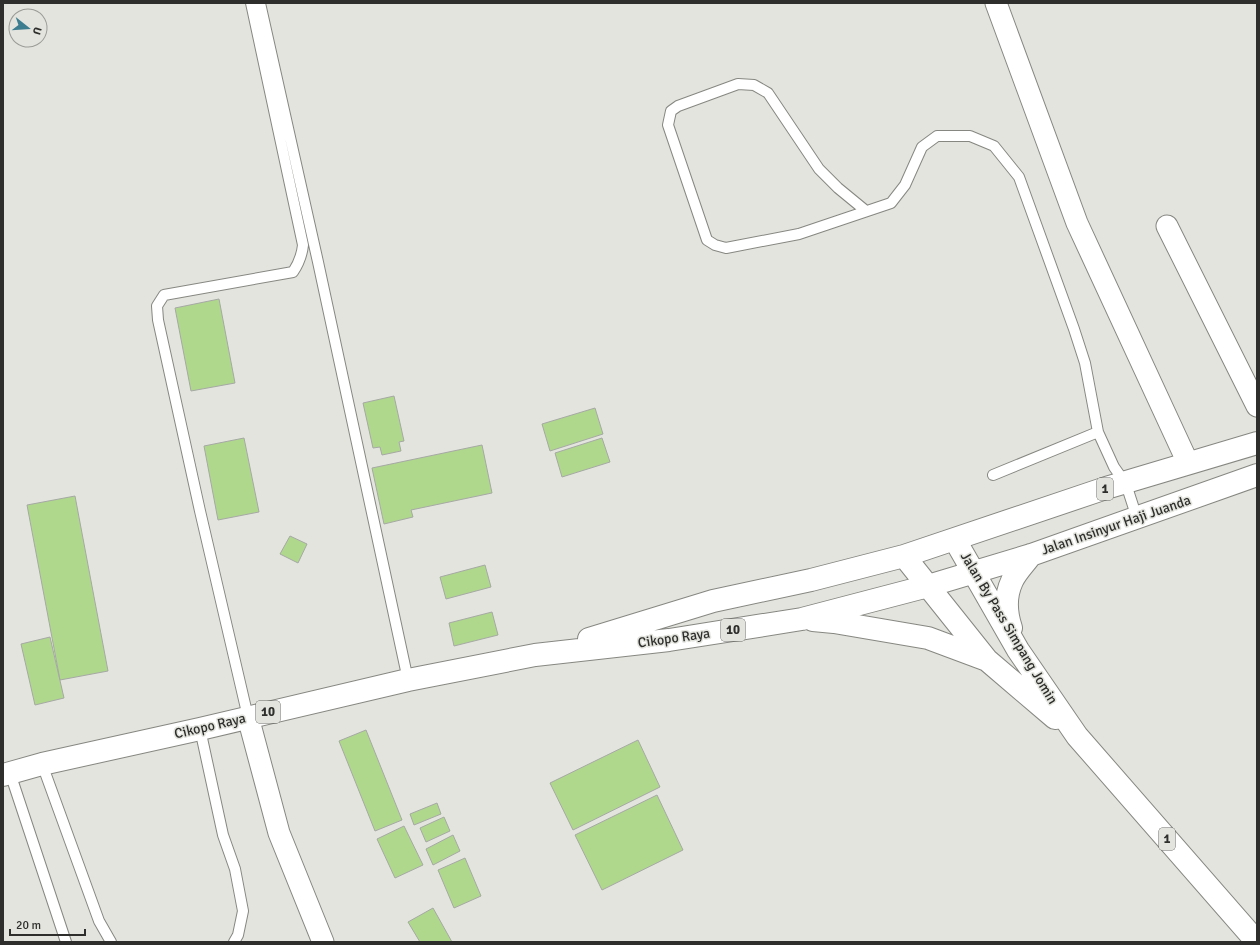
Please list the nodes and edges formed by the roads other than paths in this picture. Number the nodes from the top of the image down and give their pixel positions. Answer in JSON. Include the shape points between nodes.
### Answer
{"nodes":[{"id":1,"x":251,"y":3,"type":"edge"},
{"id":2,"x":260,"y":3,"type":"edge"},
{"id":3,"x":996,"y":3,"type":"edge"},
{"id":4,"x":866,"y":211,"type":"junction"},
{"id":5,"x":1167,"y":226,"type":"dead end"},
{"id":6,"x":1257,"y":406,"type":"edge"},
{"id":7,"x":1098,"y":432,"type":"junction"},
{"id":8,"x":1257,"y":443,"type":"edge"},
{"id":9,"x":1188,"y":463,"type":"junction"},
{"id":10,"x":993,"y":475,"type":"dead end"},
{"id":11,"x":1257,"y":475,"type":"edge"},
{"id":12,"x":1126,"y":484,"type":"junction"},
{"id":13,"x":1137,"y":518,"type":"junction"},
{"id":14,"x":955,"y":540,"type":"junction"},
{"id":15,"x":1031,"y":555,"type":"junction"},
{"id":16,"x":904,"y":556,"type":"junction"},
{"id":17,"x":974,"y":573,"type":"junction"},
{"id":18,"x":928,"y":586,"type":"junction"},
{"id":19,"x":802,"y":619,"type":"junction"},
{"id":20,"x":1018,"y":650,"type":"junction"},
{"id":21,"x":535,"y":654,"type":"junction"},
{"id":22,"x":987,"y":660,"type":"junction"},
{"id":23,"x":408,"y":680,"type":"junction"},
{"id":24,"x":248,"y":717,"type":"junction"},
{"id":25,"x":200,"y":729,"type":"junction"},
{"id":26,"x":1076,"y":736,"type":"junction"},
{"id":27,"x":42,"y":764,"type":"junction"},
{"id":28,"x":7,"y":774,"type":"edge"},
{"id":29,"x":66,"y":942,"type":"edge"},
{"id":30,"x":111,"y":942,"type":"edge"},
{"id":31,"x":234,"y":942,"type":"edge"},
{"id":32,"x":323,"y":942,"type":"edge"},
{"id":33,"x":1257,"y":942,"type":"edge"}],
"edges":[{"from":1,"to":24,"type":"lane","via":[[303,245],[302,254],[293,272],[164,294],[157,306],[198,503]]},
{"from":2,"to":23,"type":"lane"},
{"from":3,"to":9,"type":"street","via":[[1077,223]]},
{"from":4,"to":4,"type":"lane","via":[[819,169],[768,93],[754,85],[738,84],[678,106],[671,111],[668,125],[707,240],[715,245],[726,248],[799,234]]},
{"from":4,"to":7,"type":"lane","via":[[891,203],[905,185],[922,147],[937,136],[970,136],[994,146],[1019,177],[1072,322],[1085,363]]},
{"from":5,"to":6,"type":"street"},
{"from":7,"to":10,"type":"lane"},
{"from":7,"to":12,"type":"lane","via":[[1114,467]]},
{"from":8,"to":9,"type":"highway","number":"1"},
{"from":9,"to":12,"type":"highway","number":"1"},
{"from":11,"to":13,"type":"highway","name":"Jalan Insinyur Haji Juanda"},
{"from":12,"to":13,"type":"lane"},
{"from":12,"to":14,"type":"highway","number":"1","via":[[1106,488]]},
{"from":13,"to":15,"type":"highway","name":"Jalan Insinyur Haji Juanda"},
{"from":14,"to":16,"type":"highway","number":"1"},
{"from":14,"to":17,"type":"highway","name":"Jalan By Pass Simpang Jomin","number":"1"},
{"from":15,"to":17,"type":"highway","name":"Jalan Insinyur Haji Juanda","number":"10"},
{"from":15,"to":20,"type":"highway","number":"1","via":[[1012,580],[1006,607]]},
{"from":16,"to":18,"type":"highway","name":"Jalan By Pass Simpang Jomin","number":"1"},
{"from":16,"to":21,"type":"highway","name":"Cikopo Raya","number":"10","via":[[811,580],[713,601]]},
{"from":17,"to":18,"type":"highway","number":"10"},
{"from":17,"to":20,"type":"highway","name":"Jalan By Pass Simpang Jomin","number":"1"},
{"from":18,"to":19,"type":"highway","name":"Cikopo Raya","number":"10"},
{"from":18,"to":22,"type":"highway","name":"Jalan By Pass Simpang Jomin","number":"1"},
{"from":19,"to":21,"type":"highway","name":"Cikopo Raya","number":"10","via":[[669,640]]},
{"from":19,"to":22,"type":"highway","via":[[928,638]]},
{"from":20,"to":26,"type":"highway","name":"Jalan By Pass Simpang Jomin","number":"1"},
{"from":21,"to":23,"type":"highway","name":"Cikopo Raya","number":"10"},
{"from":22,"to":26,"type":"highway","name":"Jalan By Pass Simpang Jomin","number":"1"},
{"from":23,"to":24,"type":"highway","name":"Cikopo Raya","number":"10"},
{"from":24,"to":25,"type":"highway","name":"Cikopo Raya","number":"10"},
{"from":24,"to":32,"type":"street","via":[[279,833]]},
{"from":25,"to":27,"type":"highway","name":"Cikopo Raya","number":"10"},
{"from":25,"to":31,"type":"lane","via":[[243,911]]},
{"from":26,"to":33,"type":"highway","name":"Jalan By Pass Simpang Jomin","number":"1"},
{"from":27,"to":28,"type":"highway","name":"Cikopo Raya","number":"10"},
{"from":27,"to":30,"type":"lane","via":[[99,921]]},
{"from":28,"to":29,"type":"lane"}]}
